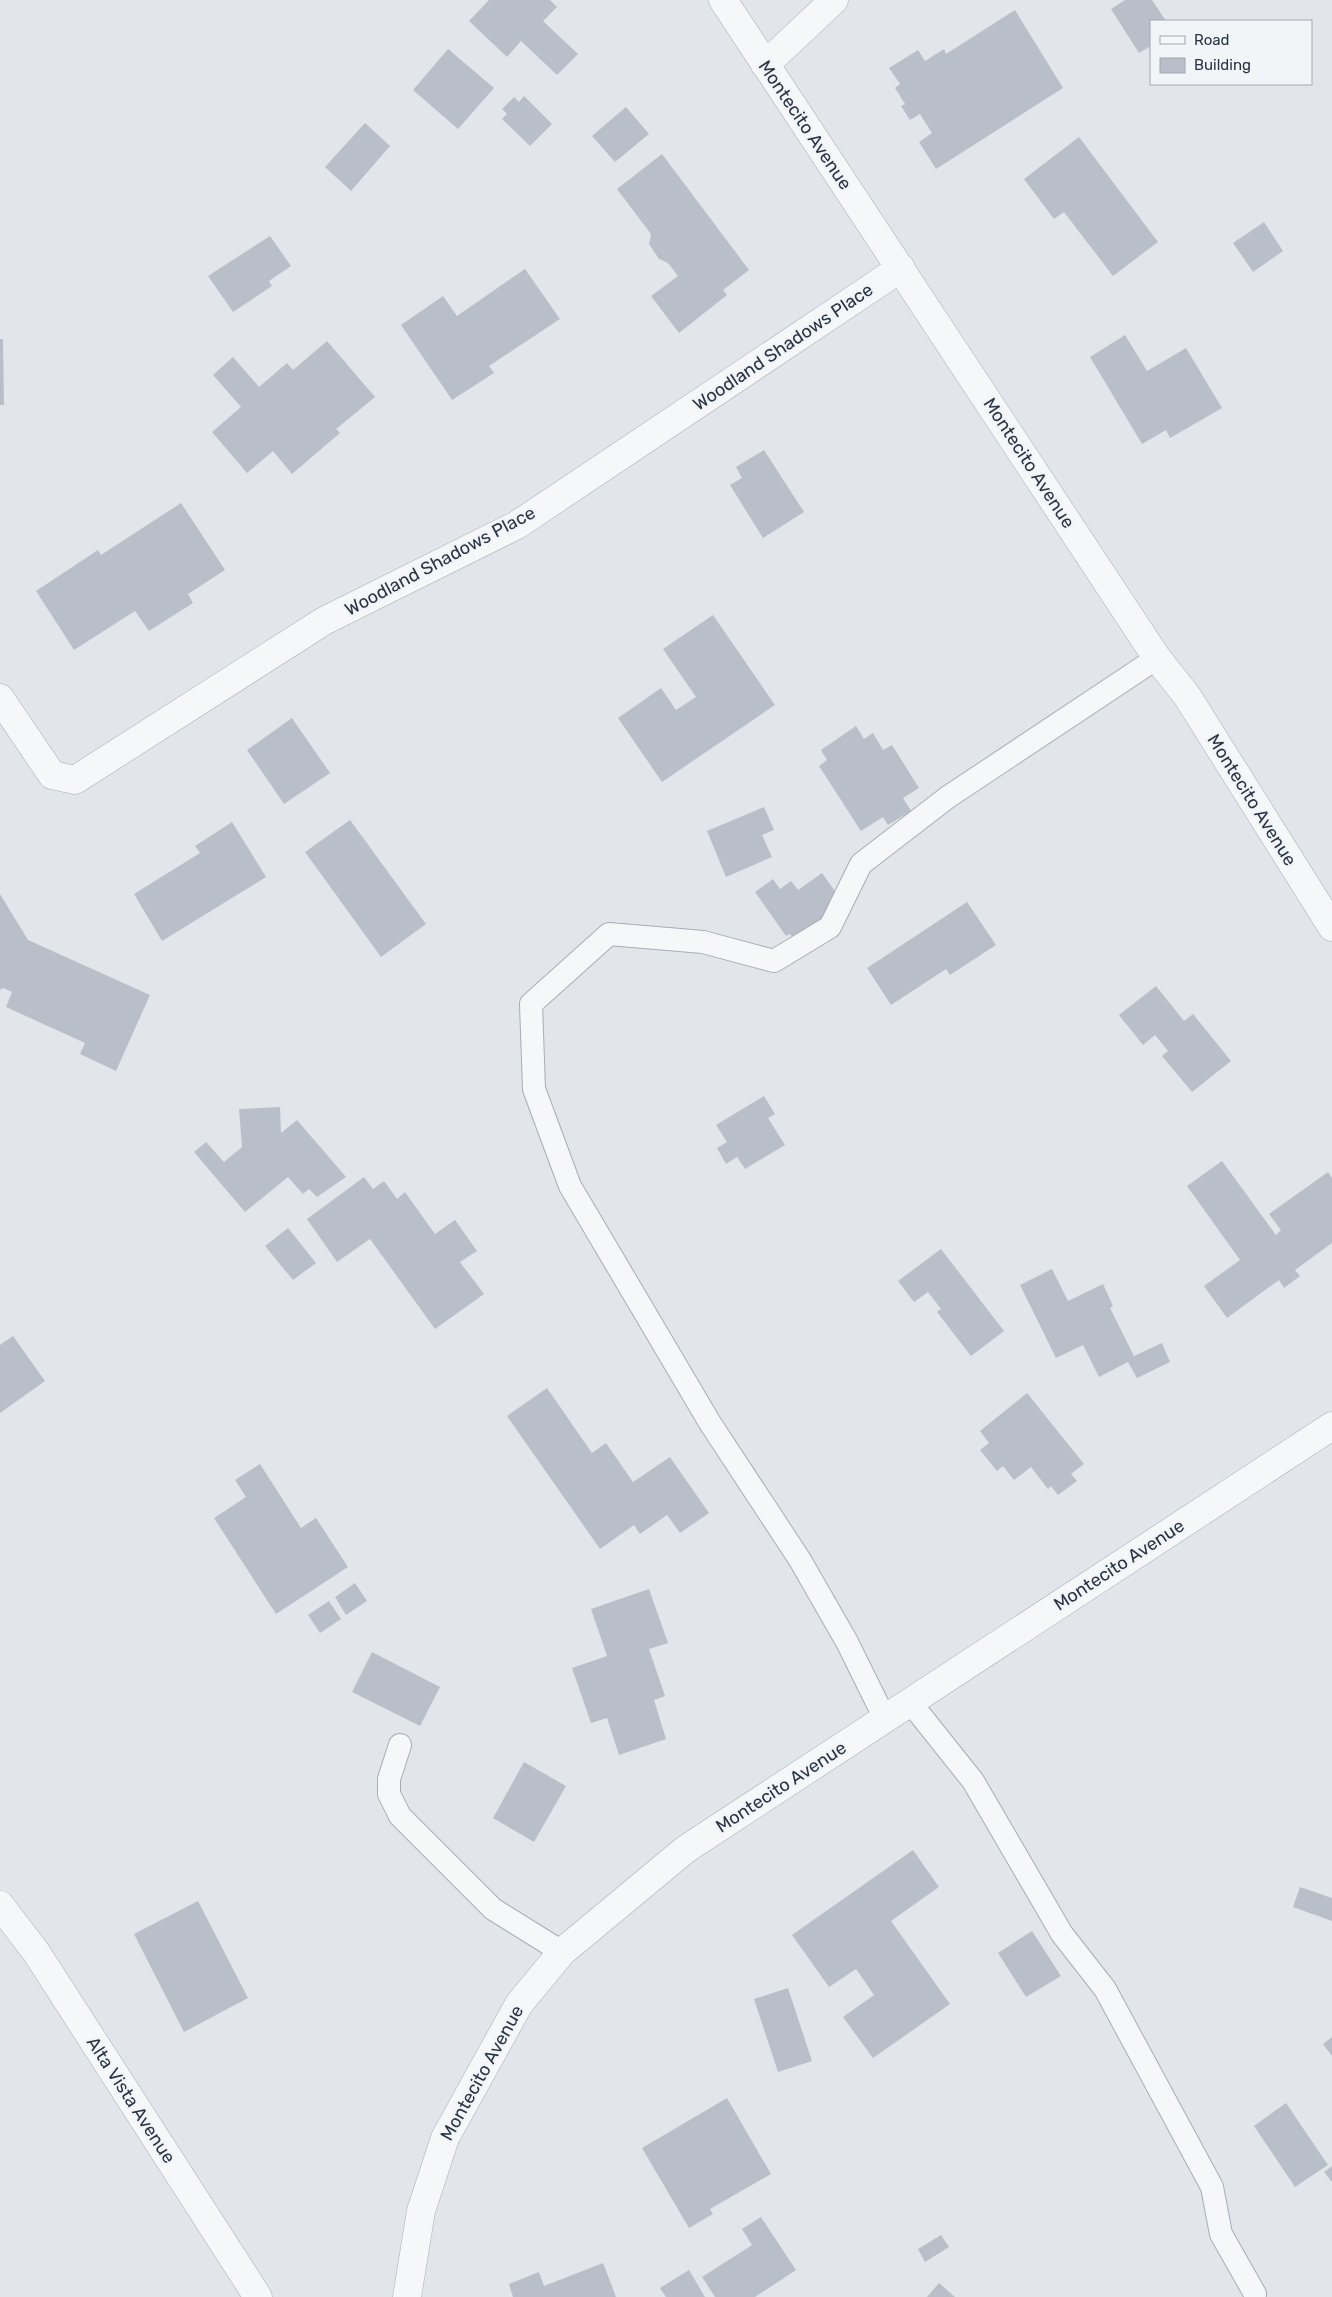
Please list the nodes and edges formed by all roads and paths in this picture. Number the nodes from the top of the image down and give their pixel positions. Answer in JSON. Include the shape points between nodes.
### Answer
{"nodes":[{"id":1,"x":723,"y":0,"type":"edge"},
{"id":2,"x":834,"y":0,"type":"edge"},
{"id":3,"x":765,"y":65,"type":"junction"},
{"id":4,"x":901,"y":268,"type":"junction"},
{"id":5,"x":1157,"y":658,"type":"junction"},
{"id":6,"x":0,"y":698,"type":"edge"},
{"id":7,"x":1332,"y":927,"type":"edge"},
{"id":8,"x":1332,"y":1426,"type":"edge"},
{"id":9,"x":910,"y":1702,"type":"junction"},
{"id":10,"x":885,"y":1719,"type":"junction"},
{"id":11,"x":400,"y":1745,"type":"dead end"},
{"id":12,"x":0,"y":1905,"type":"edge"},
{"id":13,"x":562,"y":1952,"type":"junction"},
{"id":14,"x":1255,"y":2294,"type":"dead end"},
{"id":15,"x":258,"y":2297,"type":"edge"},
{"id":16,"x":407,"y":2297,"type":"edge"}],
"edges":[{"from":1,"to":3,"type":"street","name":"Montecito Avenue"},
{"from":2,"to":3,"type":"street"},
{"from":3,"to":4,"type":"street","name":"Montecito Avenue"},
{"from":4,"to":5,"type":"street","name":"Montecito Avenue"},
{"from":4,"to":6,"type":"street","name":"Woodland Shadows Place","via":[[517,525],[324,622],[75,780],[52,775]]},
{"from":5,"to":7,"type":"street","name":"Montecito Avenue","via":[[1187,696]]},
{"from":5,"to":10,"type":"lane","via":[[948,796],[861,864],[830,927],[774,961],[703,942],[609,934],[532,1004],[534,1089],[570,1186],[710,1423],[800,1560],[847,1642]]},
{"from":8,"to":9,"type":"street","name":"Montecito Avenue"},
{"from":9,"to":10,"type":"street","name":"Montecito Avenue"},
{"from":9,"to":14,"type":"lane","via":[[972,1782],[1062,1934],[1105,1989],[1212,2187],[1221,2234]]},
{"from":10,"to":13,"type":"street","name":"Montecito Avenue","via":[[686,1849]]},
{"from":11,"to":13,"type":"lane","via":[[389,1778],[389,1794],[400,1816],[493,1909]]},
{"from":12,"to":15,"type":"street","name":"Alta Vista Avenue","via":[[36,1952]]},
{"from":13,"to":16,"type":"street","name":"Montecito Avenue","via":[[519,2004],[445,2138],[421,2211]]}]}
